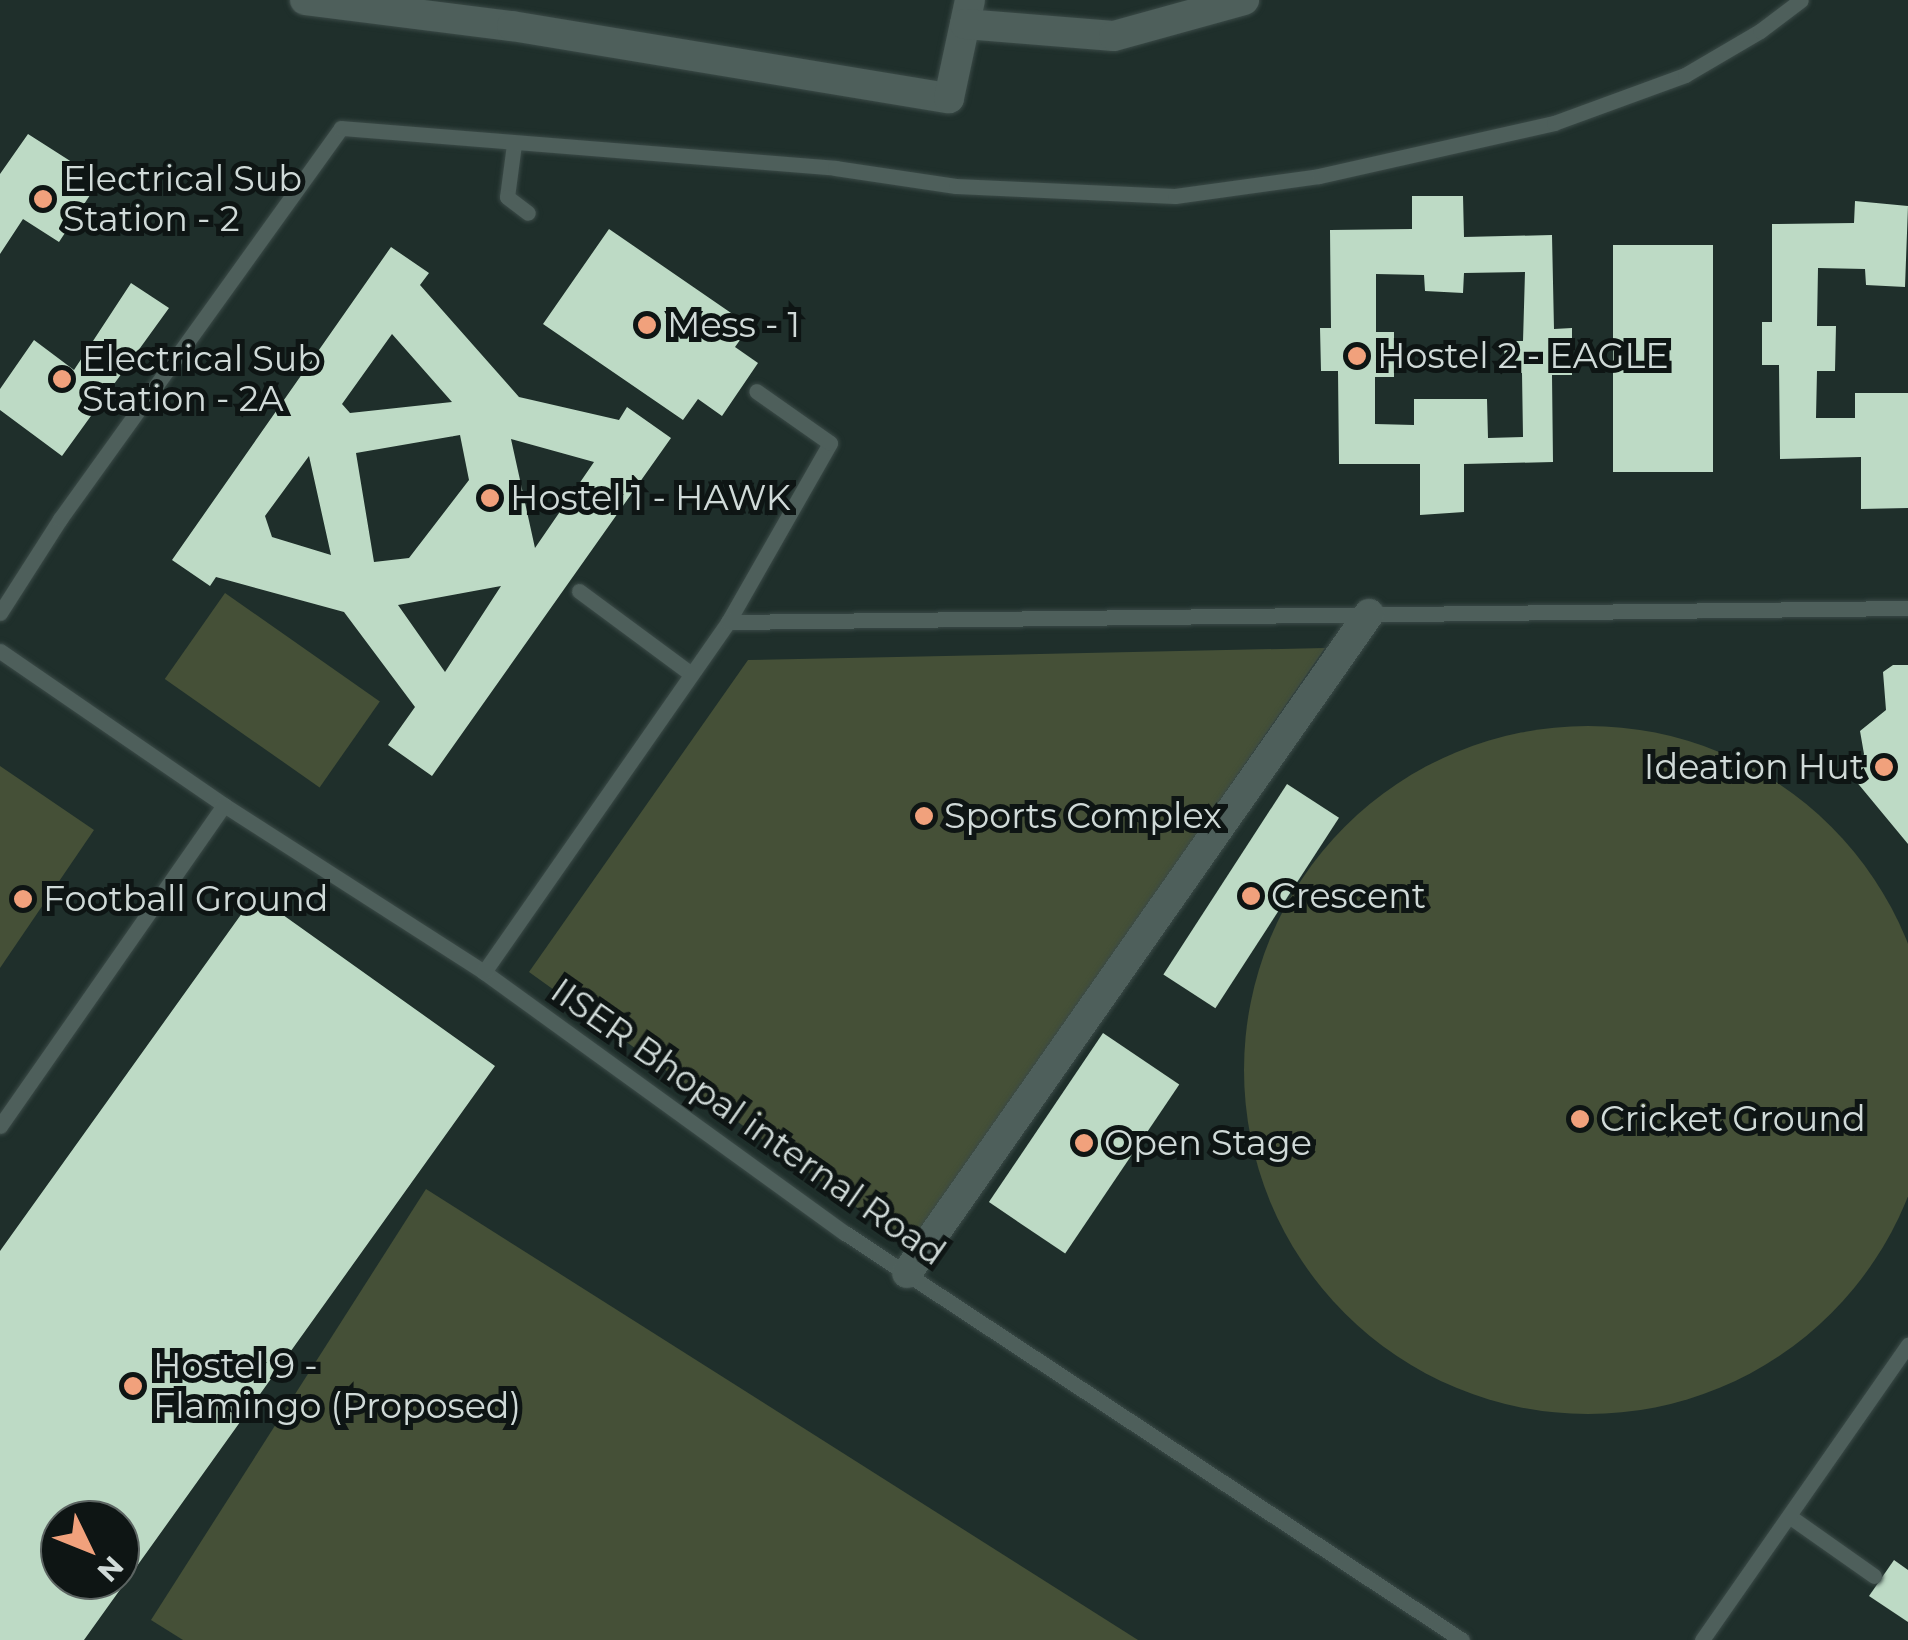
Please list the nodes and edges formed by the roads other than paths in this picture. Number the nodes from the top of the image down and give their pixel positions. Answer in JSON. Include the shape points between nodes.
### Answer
{"nodes":[{"id":1,"x":305,"y":0,"type":"edge"},
{"id":2,"x":1244,"y":0,"type":"edge"},
{"id":3,"x":1801,"y":0,"type":"edge"},
{"id":4,"x":967,"y":12,"type":"edge"},
{"id":5,"x":515,"y":13,"type":"edge"},
{"id":6,"x":514,"y":144,"type":"junction"},
{"id":7,"x":528,"y":213,"type":"dead end"},
{"id":8,"x":756,"y":391,"type":"dead end"},
{"id":9,"x":579,"y":591,"type":"dead end"},
{"id":10,"x":1908,"y":608,"type":"edge"},
{"id":11,"x":0,"y":614,"type":"edge"},
{"id":12,"x":1369,"y":614,"type":"junction"},
{"id":13,"x":728,"y":622,"type":"junction"},
{"id":14,"x":0,"y":651,"type":"edge"},
{"id":15,"x":691,"y":674,"type":"junction"},
{"id":16,"x":224,"y":805,"type":"junction"},
{"id":17,"x":484,"y":972,"type":"junction"},
{"id":18,"x":0,"y":1126,"type":"edge"},
{"id":19,"x":907,"y":1273,"type":"junction"},
{"id":20,"x":1908,"y":1344,"type":"edge"},
{"id":21,"x":1789,"y":1516,"type":"junction"},
{"id":22,"x":1874,"y":1576,"type":"dead end"},
{"id":23,"x":1462,"y":1640,"type":"edge"},
{"id":24,"x":1702,"y":1640,"type":"edge"}],
"edges":[{"from":1,"to":5,"type":"street"},
{"from":2,"to":4,"type":"street","via":[[1114,36]]},
{"from":3,"to":6,"type":"lane","via":[[1685,75],[1554,123],[1319,176],[1174,196],[956,186],[836,168]]},
{"from":4,"to":5,"type":"street","via":[[949,98]]},
{"from":6,"to":7,"type":"lane","via":[[507,197]]},
{"from":6,"to":11,"type":"lane","via":[[341,128],[60,519]]},
{"from":8,"to":13,"type":"lane","via":[[830,444]]},
{"from":9,"to":15,"type":"lane"},
{"from":10,"to":12,"type":"lane"},
{"from":12,"to":13,"type":"lane"},
{"from":12,"to":19,"type":"street"},
{"from":13,"to":15,"type":"lane"},
{"from":14,"to":16,"type":"lane","name":"IISER Bhopal internal Road"},
{"from":15,"to":17,"type":"lane"},
{"from":16,"to":17,"type":"lane","name":"IISER Bhopal internal Road"},
{"from":16,"to":18,"type":"lane"},
{"from":17,"to":19,"type":"lane","name":"IISER Bhopal internal Road"},
{"from":19,"to":23,"type":"lane","name":"IISER Bhopal internal Road"},
{"from":20,"to":21,"type":"lane"},
{"from":21,"to":22,"type":"lane"},
{"from":21,"to":24,"type":"lane"}]}
